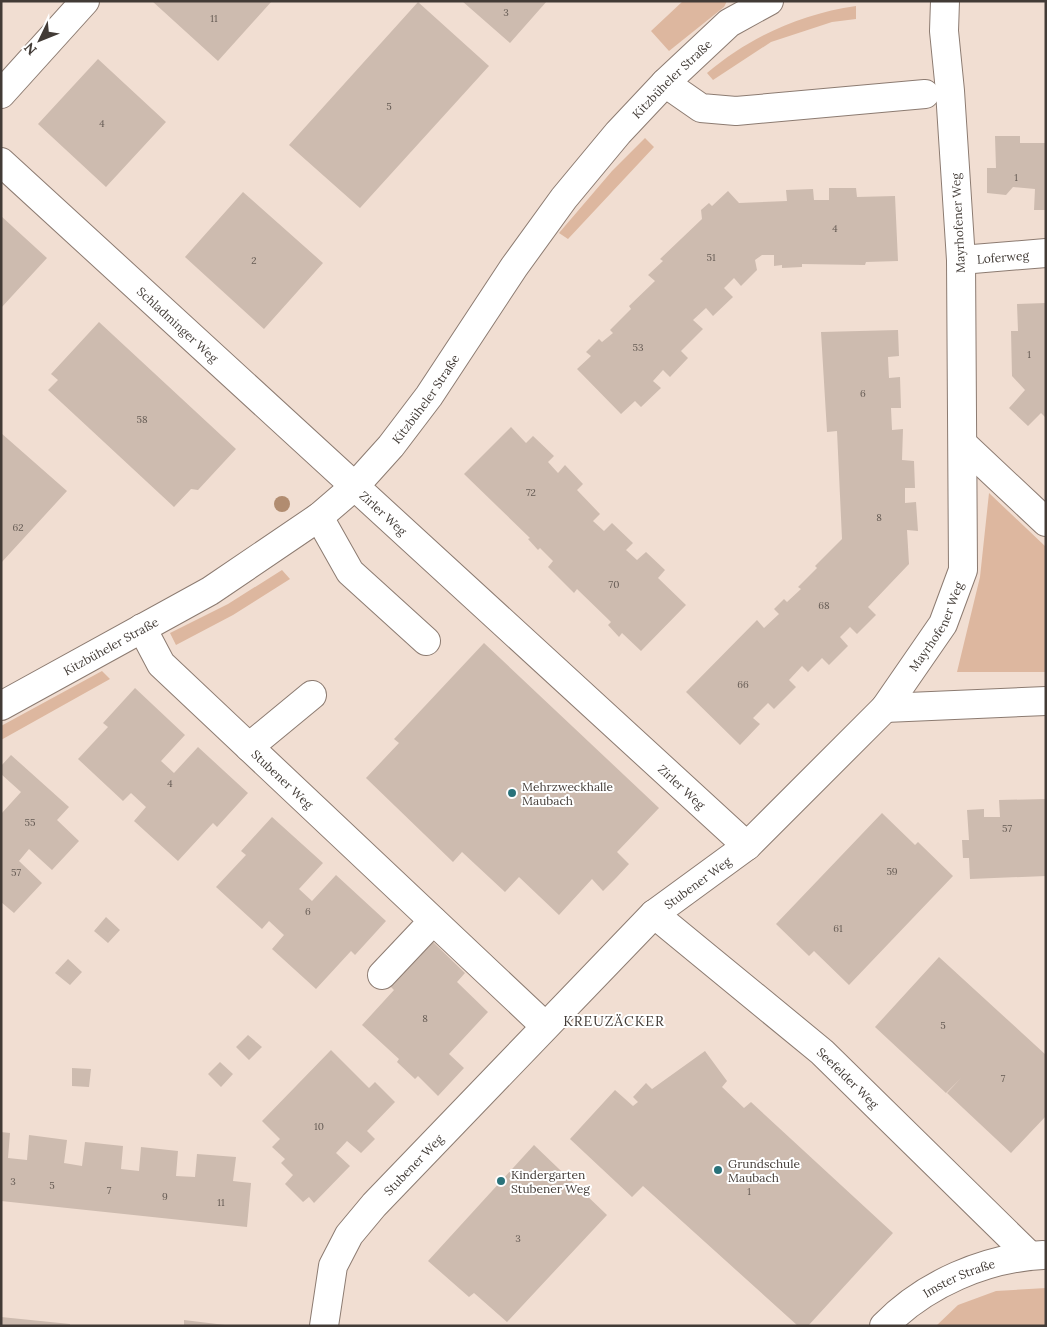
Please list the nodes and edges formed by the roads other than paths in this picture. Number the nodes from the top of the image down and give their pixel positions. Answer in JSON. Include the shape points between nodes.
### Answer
{"nodes":[{"id":1,"x":86,"y":1,"type":"edge"},
{"id":2,"x":769,"y":1,"type":"edge"},
{"id":3,"x":945,"y":1,"type":"edge"},
{"id":4,"x":665,"y":83,"type":"junction"},
{"id":5,"x":1,"y":94,"type":"edge"},
{"id":6,"x":925,"y":94,"type":"dead end"},
{"id":7,"x":1,"y":162,"type":"edge"},
{"id":8,"x":1046,"y":253,"type":"edge"},
{"id":9,"x":961,"y":260,"type":"junction"},
{"id":10,"x":964,"y":446,"type":"junction"},
{"id":11,"x":356,"y":486,"type":"junction"},
{"id":12,"x":319,"y":517,"type":"junction"},
{"id":13,"x":1046,"y":522,"type":"edge"},
{"id":14,"x":142,"y":628,"type":"junction"},
{"id":15,"x":426,"y":641,"type":"dead end"},
{"id":16,"x":312,"y":695,"type":"dead end"},
{"id":17,"x":1046,"y":701,"type":"edge"},
{"id":18,"x":1,"y":706,"type":"edge"},
{"id":19,"x":885,"y":708,"type":"junction"},
{"id":20,"x":249,"y":747,"type":"junction"},
{"id":21,"x":747,"y":846,"type":"junction"},
{"id":22,"x":654,"y":914,"type":"junction"},
{"id":23,"x":432,"y":921,"type":"junction"},
{"id":24,"x":382,"y":975,"type":"dead end"},
{"id":25,"x":545,"y":1026,"type":"junction"},
{"id":26,"x":1038,"y":1255,"type":"edge"},
{"id":27,"x":324,"y":1326,"type":"edge"},
{"id":28,"x":884,"y":1326,"type":"edge"}],
"edges":[{"from":1,"to":5,"type":"street","via":[[43,32]]},
{"from":2,"to":4,"type":"street","name":"Kitzbüheler Straße","via":[[728,23]]},
{"from":3,"to":9,"type":"street","name":"Mayrhofener Weg","via":[[944,31]]},
{"from":4,"to":6,"type":"street","via":[[701,108],[736,111]]},
{"from":4,"to":11,"type":"street","name":"Kitzbüheler Straße","via":[[564,198],[429,396]]},
{"from":7,"to":11,"type":"street","name":"Schladminger Weg"},
{"from":8,"to":9,"type":"street","name":"Loferweg"},
{"from":9,"to":10,"type":"street","name":"Mayrhofener Weg"},
{"from":10,"to":13,"type":"street"},
{"from":10,"to":19,"type":"street","name":"Mayrhofener Weg","via":[[963,570],[943,624]]},
{"from":11,"to":12,"type":"street","name":"Kitzbüheler Straße"},
{"from":11,"to":21,"type":"street","name":"Zirler Weg"},
{"from":12,"to":14,"type":"street","name":"Kitzbüheler Straße","via":[[210,591]]},
{"from":12,"to":15,"type":"street","via":[[350,572]]},
{"from":14,"to":18,"type":"street","name":"Kitzbüheler Straße"},
{"from":14,"to":20,"type":"street","name":"Stubener Weg","via":[[161,664]]},
{"from":16,"to":20,"type":"street"},
{"from":17,"to":19,"type":"street"},
{"from":19,"to":21,"type":"street"},
{"from":20,"to":23,"type":"street","name":"Stubener Weg"},
{"from":21,"to":22,"type":"street","name":"Stubener Weg"},
{"from":22,"to":25,"type":"street","name":"Stubener Weg"},
{"from":22,"to":26,"type":"street","name":"Seefelder Weg","via":[[949,1186]]},
{"from":23,"to":24,"type":"street"},
{"from":23,"to":25,"type":"street","name":"Stubener Weg"},
{"from":25,"to":27,"type":"street","name":"Stubener Weg","via":[[349,1235],[333,1266]]},
{"from":26,"to":28,"type":"street","name":"Imster Straße","via":[[974,1269],[948,1279],[899,1310]]}]}
